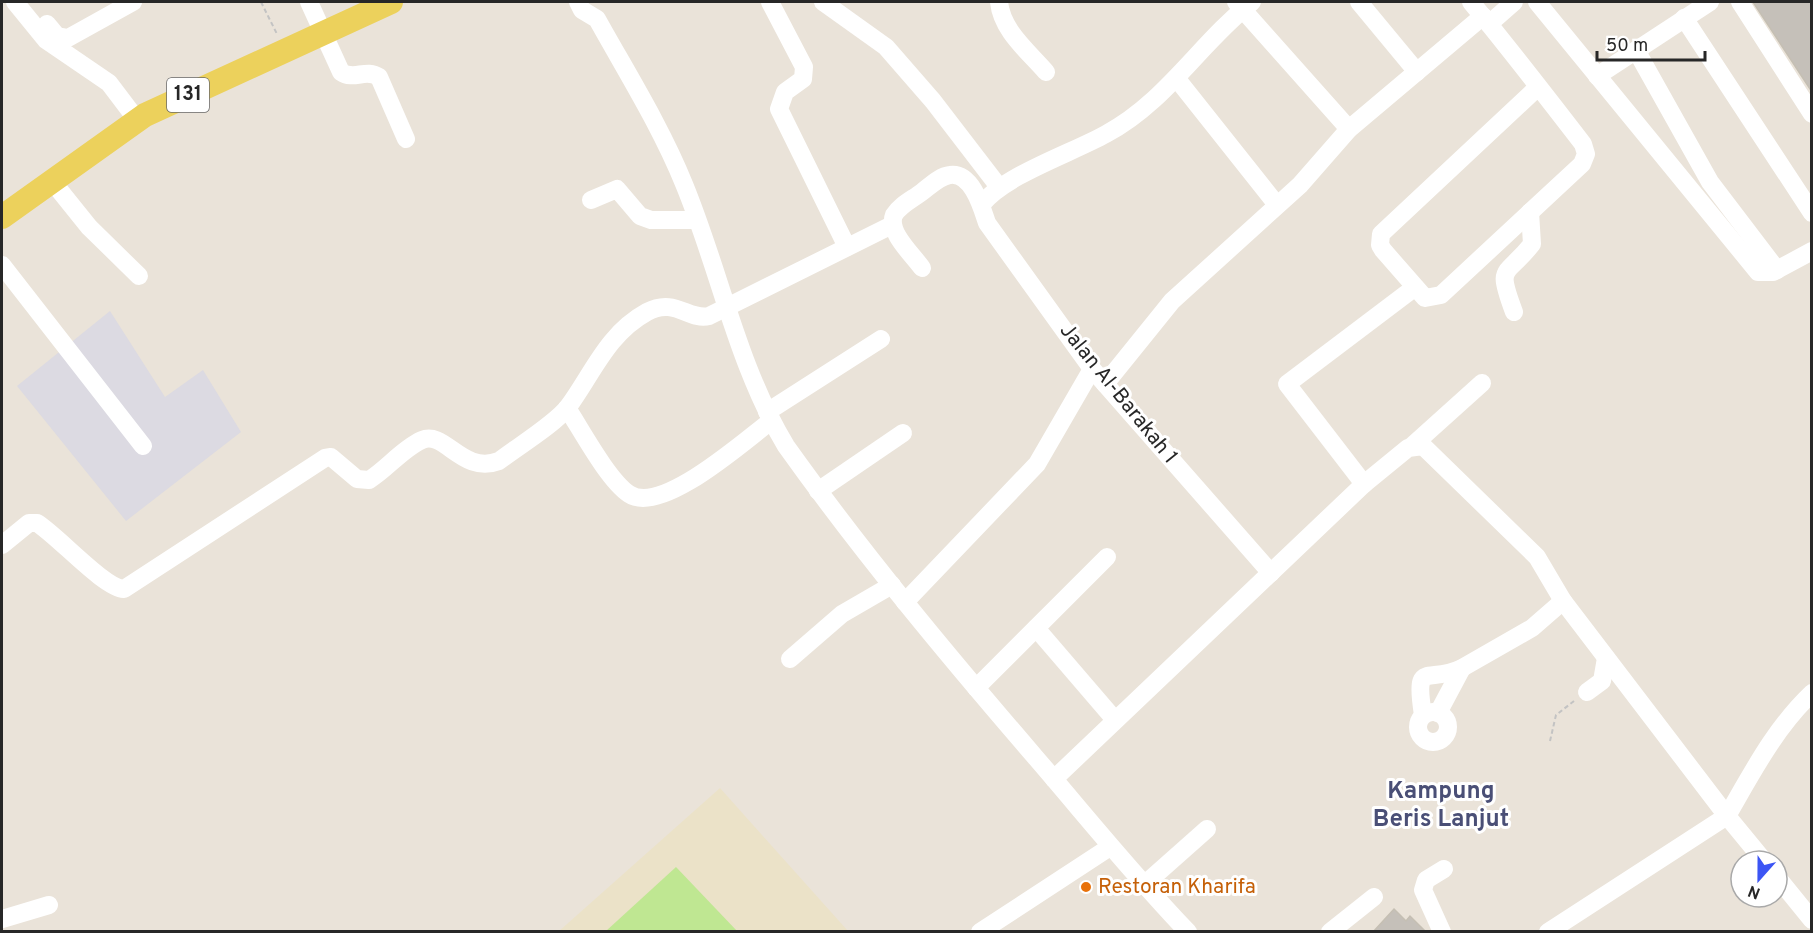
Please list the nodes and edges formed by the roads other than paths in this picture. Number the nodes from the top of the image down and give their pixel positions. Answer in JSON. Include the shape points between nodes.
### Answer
{"nodes":[{"id":1,"x":15,"y":2,"type":"edge"},
{"id":2,"x":30,"y":2,"type":"edge"},
{"id":3,"x":133,"y":2,"type":"edge"},
{"id":4,"x":309,"y":2,"type":"edge"},
{"id":5,"x":392,"y":2,"type":"edge"},
{"id":6,"x":578,"y":2,"type":"edge"},
{"id":7,"x":770,"y":2,"type":"edge"},
{"id":8,"x":823,"y":2,"type":"edge"},
{"id":9,"x":999,"y":2,"type":"edge"},
{"id":10,"x":1359,"y":2,"type":"edge"},
{"id":11,"x":1471,"y":2,"type":"edge"},
{"id":12,"x":1514,"y":2,"type":"edge"},
{"id":13,"x":1538,"y":2,"type":"edge"},
{"id":14,"x":1710,"y":2,"type":"edge"},
{"id":15,"x":1740,"y":2,"type":"edge"},
{"id":16,"x":1244,"y":4,"type":"edge"},
{"id":17,"x":597,"y":10,"type":"edge"},
{"id":18,"x":1684,"y":18,"type":"junction"},
{"id":19,"x":1486,"y":20,"type":"junction"},
{"id":20,"x":322,"y":32,"type":"junction"},
{"id":21,"x":1636,"y":50,"type":"junction"},
{"id":22,"x":1047,"y":72,"type":"dead end"},
{"id":23,"x":1417,"y":72,"type":"junction"},
{"id":24,"x":1597,"y":76,"type":"junction"},
{"id":25,"x":1177,"y":79,"type":"junction"},
{"id":26,"x":1538,"y":87,"type":"junction"},
{"id":27,"x":1812,"y":114,"type":"edge"},
{"id":28,"x":137,"y":120,"type":"junction"},
{"id":29,"x":1349,"y":129,"type":"junction"},
{"id":30,"x":406,"y":139,"type":"dead end"},
{"id":31,"x":52,"y":181,"type":"junction"},
{"id":32,"x":999,"y":187,"type":"junction"},
{"id":33,"x":591,"y":200,"type":"dead end"},
{"id":34,"x":982,"y":204,"type":"junction"},
{"id":35,"x":1277,"y":205,"type":"junction"},
{"id":36,"x":1530,"y":212,"type":"junction"},
{"id":37,"x":1812,"y":213,"type":"edge"},
{"id":38,"x":2,"y":217,"type":"edge"},
{"id":39,"x":696,"y":220,"type":"junction"},
{"id":40,"x":892,"y":225,"type":"junction"},
{"id":41,"x":848,"y":247,"type":"junction"},
{"id":42,"x":1812,"y":251,"type":"edge"},
{"id":43,"x":2,"y":265,"type":"edge"},
{"id":44,"x":922,"y":268,"type":"dead end"},
{"id":45,"x":1777,"y":270,"type":"junction"},
{"id":46,"x":139,"y":276,"type":"dead end"},
{"id":47,"x":1414,"y":288,"type":"junction"},
{"id":48,"x":725,"y":308,"type":"junction"},
{"id":49,"x":1514,"y":312,"type":"dead end"},
{"id":50,"x":881,"y":339,"type":"dead end"},
{"id":51,"x":1092,"y":369,"type":"junction"},
{"id":52,"x":1482,"y":383,"type":"dead end"},
{"id":53,"x":1105,"y":384,"type":"junction"},
{"id":54,"x":567,"y":408,"type":"junction"},
{"id":55,"x":769,"y":417,"type":"junction"},
{"id":56,"x":903,"y":433,"type":"dead end"},
{"id":57,"x":143,"y":446,"type":"dead end"},
{"id":58,"x":1412,"y":446,"type":"junction"},
{"id":59,"x":1364,"y":484,"type":"junction"},
{"id":60,"x":818,"y":491,"type":"junction"},
{"id":61,"x":2,"y":545,"type":"edge"},
{"id":62,"x":1107,"y":557,"type":"dead end"},
{"id":63,"x":1271,"y":573,"type":"junction"},
{"id":64,"x":892,"y":585,"type":"junction"},
{"id":65,"x":1563,"y":601,"type":"junction"},
{"id":66,"x":905,"y":602,"type":"junction"},
{"id":67,"x":1036,"y":628,"type":"junction"},
{"id":68,"x":1606,"y":658,"type":"junction"},
{"id":69,"x":790,"y":659,"type":"dead end"},
{"id":70,"x":1462,"y":668,"type":"junction"},
{"id":71,"x":976,"y":688,"type":"junction"},
{"id":72,"x":1587,"y":692,"type":"road end"},
{"id":73,"x":1812,"y":693,"type":"edge"},
{"id":74,"x":1115,"y":720,"type":"junction"},
{"id":75,"x":1054,"y":779,"type":"junction"},
{"id":76,"x":1727,"y":816,"type":"junction"},
{"id":77,"x":1207,"y":829,"type":"dead end"},
{"id":78,"x":1110,"y":847,"type":"junction"},
{"id":79,"x":1754,"y":849,"type":"edge"},
{"id":80,"x":1444,"y":869,"type":"dead end"},
{"id":81,"x":1145,"y":885,"type":"junction"},
{"id":82,"x":1789,"y":892,"type":"edge"},
{"id":83,"x":1374,"y":897,"type":"dead end"},
{"id":84,"x":49,"y":905,"type":"dead end"},
{"id":85,"x":2,"y":919,"type":"edge"},
{"id":86,"x":1812,"y":920,"type":"edge"},
{"id":87,"x":992,"y":928,"type":"edge"},
{"id":88,"x":1188,"y":932,"type":"edge"},
{"id":89,"x":1330,"y":932,"type":"edge"},
{"id":90,"x":1442,"y":932,"type":"edge"},
{"id":91,"x":1548,"y":932,"type":"edge"}],
"edges":[{"from":1,"to":28,"type":"street","via":[[46,40],[109,84]]},
{"from":2,"to":3,"type":"street","via":[[62,38],[73,36]]},
{"from":4,"to":20,"type":"street"},
{"from":5,"to":20,"type":"main road","number":"131"},
{"from":6,"to":17,"type":"street","via":[[582,10]]},
{"from":7,"to":41,"type":"street","via":[[804,67],[803,79],[782,97],[781,115]]},
{"from":8,"to":32,"type":"street","via":[[886,47]]},
{"from":9,"to":22,"type":"street","via":[[1007,28]]},
{"from":10,"to":23,"type":"street"},
{"from":11,"to":19,"type":"street"},
{"from":12,"to":19,"type":"street"},
{"from":13,"to":24,"type":"street"},
{"from":14,"to":18,"type":"street"},
{"from":15,"to":27,"type":"street"},
{"from":16,"to":25,"type":"street"},
{"from":16,"to":29,"type":"street"},
{"from":17,"to":39,"type":"street","via":[[684,184]]},
{"from":18,"to":21,"type":"street"},
{"from":18,"to":37,"type":"street"},
{"from":19,"to":23,"type":"street"},
{"from":19,"to":26,"type":"street"},
{"from":20,"to":28,"type":"main road","number":"131"},
{"from":20,"to":30,"type":"street","via":[[341,72],[351,77],[368,72],[379,77]]},
{"from":21,"to":24,"type":"street"},
{"from":21,"to":45,"type":"street","via":[[1710,182]]},
{"from":23,"to":29,"type":"street"},
{"from":24,"to":45,"type":"street","via":[[1754,268],[1763,273]]},
{"from":25,"to":32,"type":"street","via":[[1117,128]]},
{"from":25,"to":35,"type":"street"},
{"from":26,"to":36,"type":"street","via":[[1583,144],[1586,154],[1581,164]]},
{"from":26,"to":47,"type":"street","via":[[1381,234],[1383,250]]},
{"from":28,"to":31,"type":"main road","number":"131"},
{"from":29,"to":35,"type":"street"},
{"from":31,"to":38,"type":"main road","number":"131"},
{"from":31,"to":46,"type":"street","via":[[98,237]]},
{"from":32,"to":34,"type":"street"},
{"from":33,"to":39,"type":"street","via":[[617,189],[640,216],[651,220]]},
{"from":34,"to":40,"type":"street","name":"Jalan Al-Barakah 1","via":[[973,188],[951,175],[939,179],[896,211]]},
{"from":34,"to":51,"type":"street","name":"Jalan Al-Barakah 1","via":[[987,223]]},
{"from":35,"to":53,"type":"street","via":[[1172,301]]},
{"from":36,"to":47,"type":"street","via":[[1436,298],[1425,298]]},
{"from":36,"to":49,"type":"street","via":[[1532,244],[1504,274],[1503,283]]},
{"from":39,"to":48,"type":"street"},
{"from":40,"to":41,"type":"street"},
{"from":40,"to":44,"type":"street"},
{"from":41,"to":48,"type":"street"},
{"from":42,"to":45,"type":"street"},
{"from":43,"to":57,"type":"street"},
{"from":47,"to":59,"type":"street","via":[[1287,384]]},
{"from":48,"to":54,"type":"street","via":[[702,317],[672,307],[647,312],[606,347]]},
{"from":48,"to":55,"type":"street"},
{"from":50,"to":55,"type":"street"},
{"from":51,"to":53,"type":"street","name":"Jalan Al-Barakah 1"},
{"from":51,"to":66,"type":"street","via":[[1037,464]]},
{"from":52,"to":58,"type":"street"},
{"from":53,"to":63,"type":"street","name":"Jalan Al-Barakah 1"},
{"from":54,"to":55,"type":"street","via":[[615,481],[636,498],[647,499],[685,485]]},
{"from":54,"to":61,"type":"street","via":[[499,461],[487,465],[473,464],[435,439],[422,440],[369,480],[357,479],[331,457],[325,458],[124,589],[116,587],[37,524],[26,525]]},
{"from":55,"to":60,"type":"street"},
{"from":56,"to":60,"type":"street"},
{"from":58,"to":59,"type":"street"},
{"from":58,"to":65,"type":"street","via":[[1428,449],[1537,557]]},
{"from":59,"to":63,"type":"street"},
{"from":60,"to":64,"type":"street"},
{"from":62,"to":67,"type":"street"},
{"from":63,"to":74,"type":"street"},
{"from":64,"to":66,"type":"street"},
{"from":64,"to":69,"type":"street","via":[[842,614]]},
{"from":65,"to":68,"type":"street"},
{"from":65,"to":70,"type":"street","via":[[1532,628]]},
{"from":66,"to":71,"type":"street"},
{"from":67,"to":71,"type":"street"},
{"from":67,"to":74,"type":"street"},
{"from":68,"to":72,"type":"street","via":[[1602,681]]},
{"from":68,"to":76,"type":"street"},
{"from":70,"to":70,"type":"street","via":[[1431,714],[1419,689],[1423,678]]},
{"from":71,"to":75,"type":"street"},
{"from":73,"to":76,"type":"street","via":[[1793,710]]},
{"from":74,"to":75,"type":"street"},
{"from":75,"to":78,"type":"street"},
{"from":76,"to":79,"type":"street"},
{"from":76,"to":91,"type":"street"},
{"from":77,"to":81,"type":"street"},
{"from":78,"to":81,"type":"street"},
{"from":78,"to":87,"type":"street"},
{"from":80,"to":90,"type":"street","via":[[1426,880],[1422,890]]},
{"from":81,"to":88,"type":"street"},
{"from":82,"to":86,"type":"street"},
{"from":83,"to":89,"type":"street"},
{"from":84,"to":85,"type":"street"}]}
